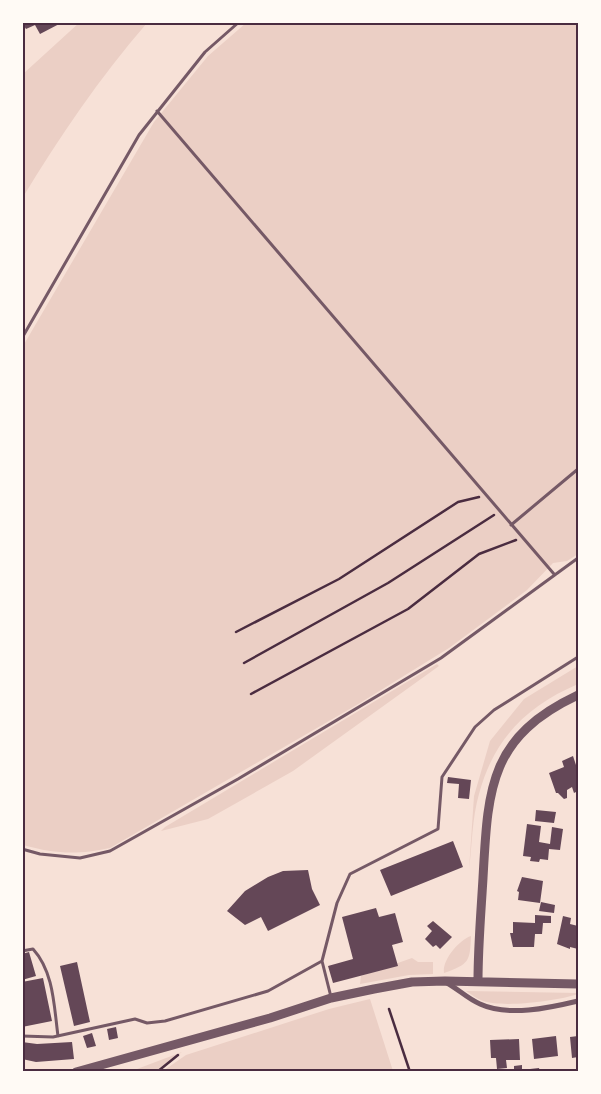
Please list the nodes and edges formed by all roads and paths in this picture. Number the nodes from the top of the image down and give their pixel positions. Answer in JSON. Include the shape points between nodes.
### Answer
{"nodes":[{"id":1,"x":239,"y":22,"type":"edge"},
{"id":2,"x":157,"y":111,"type":"junction"},
{"id":3,"x":22,"y":338,"type":"edge"},
{"id":4,"x":578,"y":469,"type":"edge"},
{"id":5,"x":486,"y":495,"type":"junction"},
{"id":6,"x":500,"y":511,"type":"junction"},
{"id":7,"x":511,"y":525,"type":"junction"},
{"id":8,"x":522,"y":537,"type":"junction"},
{"id":9,"x":578,"y":558,"type":"edge"},
{"id":10,"x":554,"y":574,"type":"junction"},
{"id":11,"x":236,"y":632,"type":"dead end"},
{"id":12,"x":578,"y":657,"type":"edge"},
{"id":13,"x":244,"y":663,"type":"dead end"},
{"id":14,"x":251,"y":694,"type":"dead end"},
{"id":15,"x":578,"y":695,"type":"edge"},
{"id":16,"x":22,"y":849,"type":"edge"},
{"id":17,"x":22,"y":951,"type":"edge"},
{"id":18,"x":322,"y":962,"type":"junction"},
{"id":19,"x":445,"y":981,"type":"junction"},
{"id":20,"x":478,"y":981,"type":"junction"},
{"id":21,"x":578,"y":984,"type":"edge"},
{"id":22,"x":331,"y":998,"type":"junction"},
{"id":23,"x":578,"y":1001,"type":"edge"},
{"id":24,"x":390,"y":1009,"type":"dead end"},
{"id":25,"x":22,"y":1036,"type":"edge"},
{"id":26,"x":58,"y":1036,"type":"junction"},
{"id":27,"x":115,"y":1067,"type":"edge"},
{"id":28,"x":76,"y":1072,"type":"edge"},
{"id":29,"x":410,"y":1072,"type":"edge"}],
"edges":[{"from":1,"to":2,"type":"lane","via":[[205,52]]},
{"from":2,"to":3,"type":"lane","via":[[139,135]]},
{"from":2,"to":5,"type":"lane"},
{"from":4,"to":7,"type":"lane"},
{"from":5,"to":6,"type":"lane"},
{"from":5,"to":11,"type":"path","via":[[458,502],[339,579]]},
{"from":6,"to":7,"type":"lane"},
{"from":6,"to":13,"type":"path","via":[[388,583]]},
{"from":7,"to":8,"type":"lane"},
{"from":8,"to":10,"type":"lane"},
{"from":8,"to":14,"type":"path","via":[[479,554],[408,609]]},
{"from":9,"to":10,"type":"lane"},
{"from":10,"to":16,"type":"lane","via":[[441,658],[110,851],[80,858]]},
{"from":12,"to":18,"type":"lane","via":[[494,710],[476,727],[442,777],[438,829],[350,874],[338,903]]},
{"from":15,"to":20,"type":"street","via":[[552,707],[527,726],[496,774],[486,820]]},
{"from":17,"to":26,"type":"lane","via":[[33,949],[42,958],[49,977]]},
{"from":18,"to":22,"type":"lane"},
{"from":18,"to":26,"type":"lane","via":[[268,991],[166,1021],[147,1023],[135,1019]]},
{"from":19,"to":20,"type":"street"},
{"from":19,"to":22,"type":"street","via":[[412,982]]},
{"from":19,"to":23,"type":"street","via":[[479,1004],[502,1010],[560,1006]]},
{"from":20,"to":21,"type":"street"},
{"from":22,"to":27,"type":"street"},
{"from":24,"to":29,"type":"path"},
{"from":25,"to":26,"type":"lane"},
{"from":27,"to":28,"type":"street"}]}
